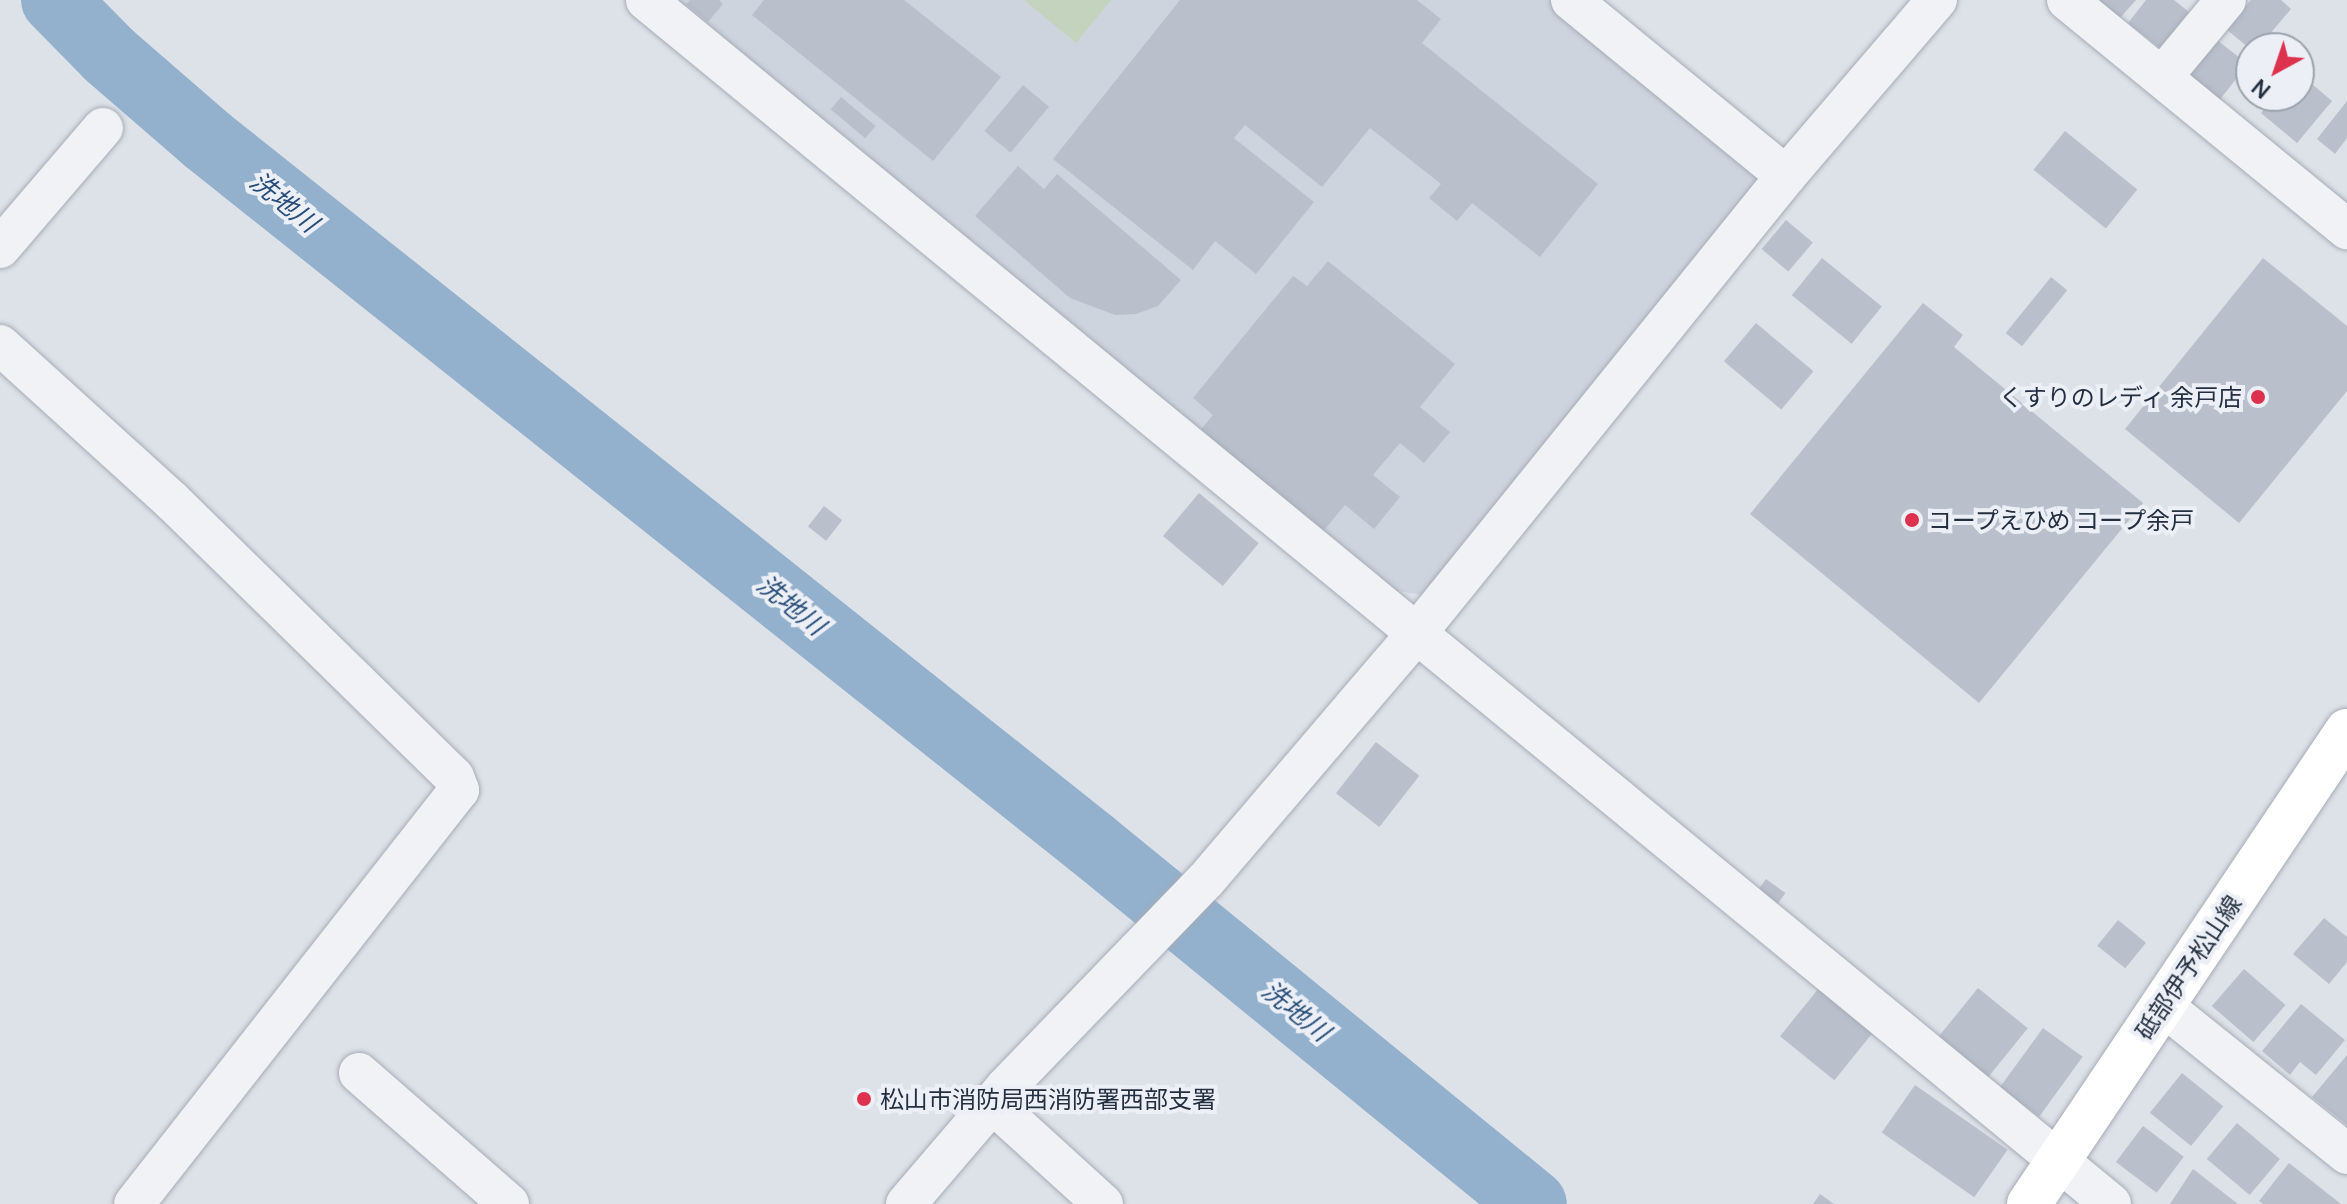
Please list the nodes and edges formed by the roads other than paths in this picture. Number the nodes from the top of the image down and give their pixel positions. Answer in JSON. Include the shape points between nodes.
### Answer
{"nodes":[{"id":1,"x":646,"y":0,"type":"edge"},
{"id":2,"x":1571,"y":0,"type":"edge"},
{"id":3,"x":1937,"y":0,"type":"edge"},
{"id":4,"x":2067,"y":0,"type":"edge"},
{"id":5,"x":2226,"y":0,"type":"edge"},
{"id":6,"x":2162,"y":77,"type":"junction"},
{"id":7,"x":103,"y":128,"type":"dead end"},
{"id":8,"x":1786,"y":176,"type":"junction"},
{"id":9,"x":2347,"y":229,"type":"edge"},
{"id":10,"x":0,"y":248,"type":"edge"},
{"id":11,"x":0,"y":345,"type":"edge"},
{"id":12,"x":1416,"y":634,"type":"junction"},
{"id":13,"x":2347,"y":731,"type":"edge"},
{"id":14,"x":2162,"y":1005,"type":"junction"},
{"id":15,"x":359,"y":1073,"type":"dead end"},
{"id":16,"x":992,"y":1103,"type":"junction"},
{"id":17,"x":2347,"y":1154,"type":"edge"},
{"id":18,"x":2058,"y":1160,"type":"junction"},
{"id":19,"x":134,"y":1204,"type":"edge"},
{"id":20,"x":509,"y":1204,"type":"edge"},
{"id":21,"x":906,"y":1204,"type":"edge"},
{"id":22,"x":1103,"y":1204,"type":"edge"},
{"id":23,"x":2029,"y":1204,"type":"edge"},
{"id":24,"x":2111,"y":1204,"type":"edge"}],
"edges":[{"from":1,"to":12,"type":"street"},
{"from":2,"to":8,"type":"street"},
{"from":3,"to":8,"type":"street"},
{"from":4,"to":6,"type":"street"},
{"from":5,"to":6,"type":"street"},
{"from":6,"to":9,"type":"street"},
{"from":7,"to":10,"type":"street"},
{"from":8,"to":12,"type":"street"},
{"from":11,"to":19,"type":"street","via":[[171,500],[454,777],[459,790]]},
{"from":12,"to":16,"type":"street","via":[[1206,880]]},
{"from":12,"to":18,"type":"street"},
{"from":13,"to":14,"type":"main road","name":"砥部伊予松山線"},
{"from":14,"to":17,"type":"street"},
{"from":14,"to":18,"type":"main road","name":"砥部伊予松山線"},
{"from":15,"to":20,"type":"street"},
{"from":16,"to":21,"type":"street"},
{"from":16,"to":22,"type":"street"},
{"from":18,"to":23,"type":"main road","name":"砥部伊予松山線"},
{"from":18,"to":24,"type":"street"}]}
